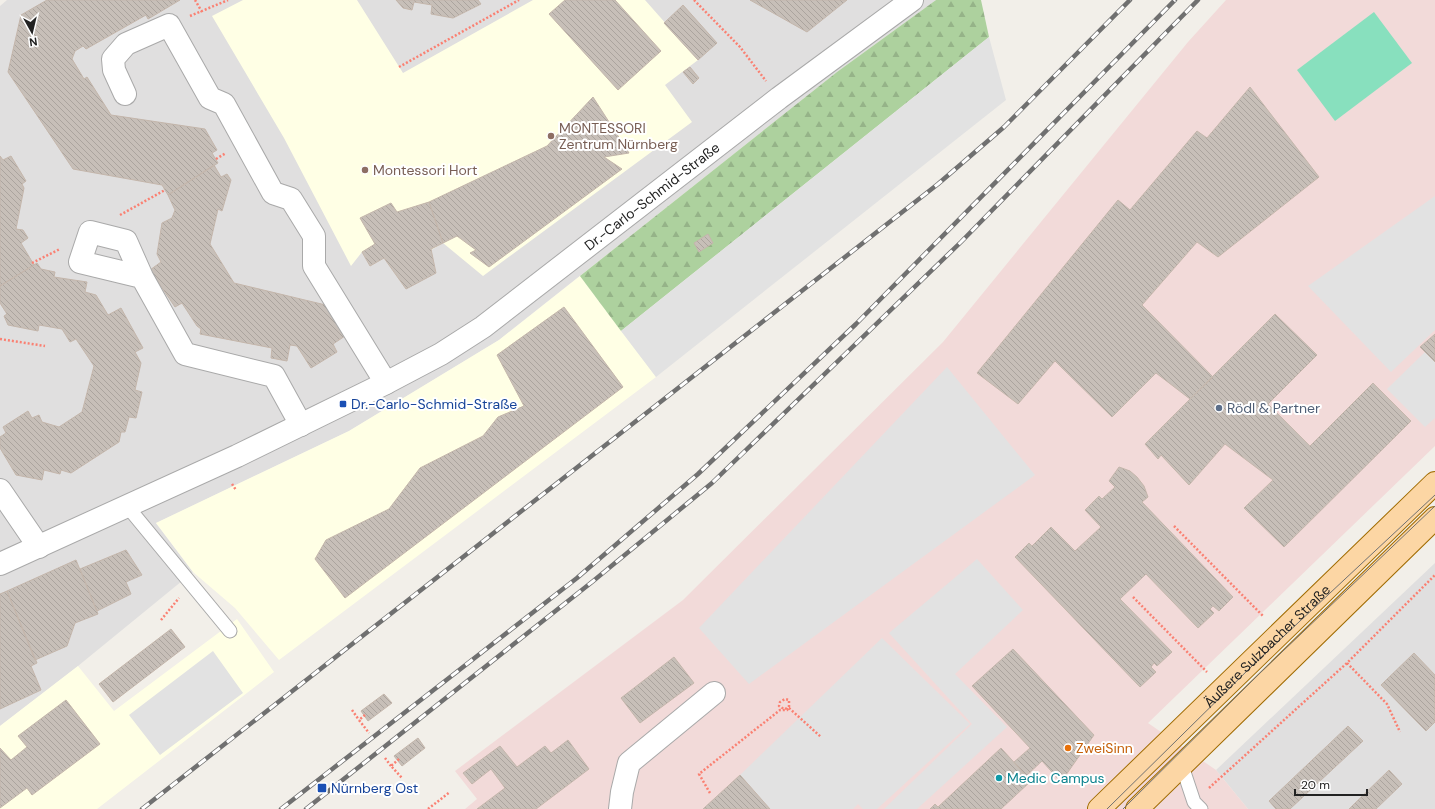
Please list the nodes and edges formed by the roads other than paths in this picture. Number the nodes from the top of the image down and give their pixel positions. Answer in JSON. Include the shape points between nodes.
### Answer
{"nodes":[{"id":1,"x":912,"y":0,"type":"edge"},
{"id":2,"x":126,"y":94,"type":"dead end"},
{"id":3,"x":142,"y":277,"type":"dead end"},
{"id":4,"x":386,"y":383,"type":"junction"},
{"id":5,"x":301,"y":425,"type":"junction"},
{"id":6,"x":1435,"y":483,"type":"edge"},
{"id":7,"x":0,"y":490,"type":"edge"},
{"id":8,"x":127,"y":506,"type":"junction"},
{"id":9,"x":1435,"y":518,"type":"edge"},
{"id":10,"x":39,"y":547,"type":"junction"},
{"id":11,"x":0,"y":564,"type":"edge"},
{"id":12,"x":230,"y":631,"type":"dead end"},
{"id":13,"x":714,"y":693,"type":"dead end"},
{"id":14,"x":1182,"y":766,"type":"junction"},
{"id":15,"x":1197,"y":806,"type":"edge"},
{"id":16,"x":620,"y":809,"type":"edge"},
{"id":17,"x":1099,"y":809,"type":"edge"},
{"id":18,"x":1137,"y":809,"type":"edge"}],
"edges":[{"from":1,"to":4,"type":"street","name":"Dr.-Carlo-Schmid-Straße","via":[[779,98],[483,327],[441,354]]},
{"from":2,"to":4,"type":"street","via":[[114,70],[113,58],[126,44],[168,24],[210,98],[224,104],[273,193],[291,199],[314,236],[314,266]]},
{"from":3,"to":5,"type":"street","via":[[185,354],[274,376]]},
{"from":4,"to":5,"type":"street","name":"Dr.-Carlo-Schmid-Straße"},
{"from":5,"to":8,"type":"street","name":"Dr.-Carlo-Schmid-Straße"},
{"from":6,"to":17,"type":"main road","name":"Äußere Sulzbacher Straße"},
{"from":7,"to":10,"type":"street"},
{"from":8,"to":10,"type":"street","name":"Dr.-Carlo-Schmid-Straße"},
{"from":8,"to":12,"type":"lane"},
{"from":9,"to":14,"type":"main road","name":"Äußere Sulzbacher Straße"},
{"from":10,"to":11,"type":"street","name":"Dr.-Carlo-Schmid-Straße"},
{"from":13,"to":16,"type":"street","via":[[629,763]]},
{"from":14,"to":15,"type":"lane"},
{"from":14,"to":18,"type":"main road","name":"Äußere Sulzbacher Straße"}]}
